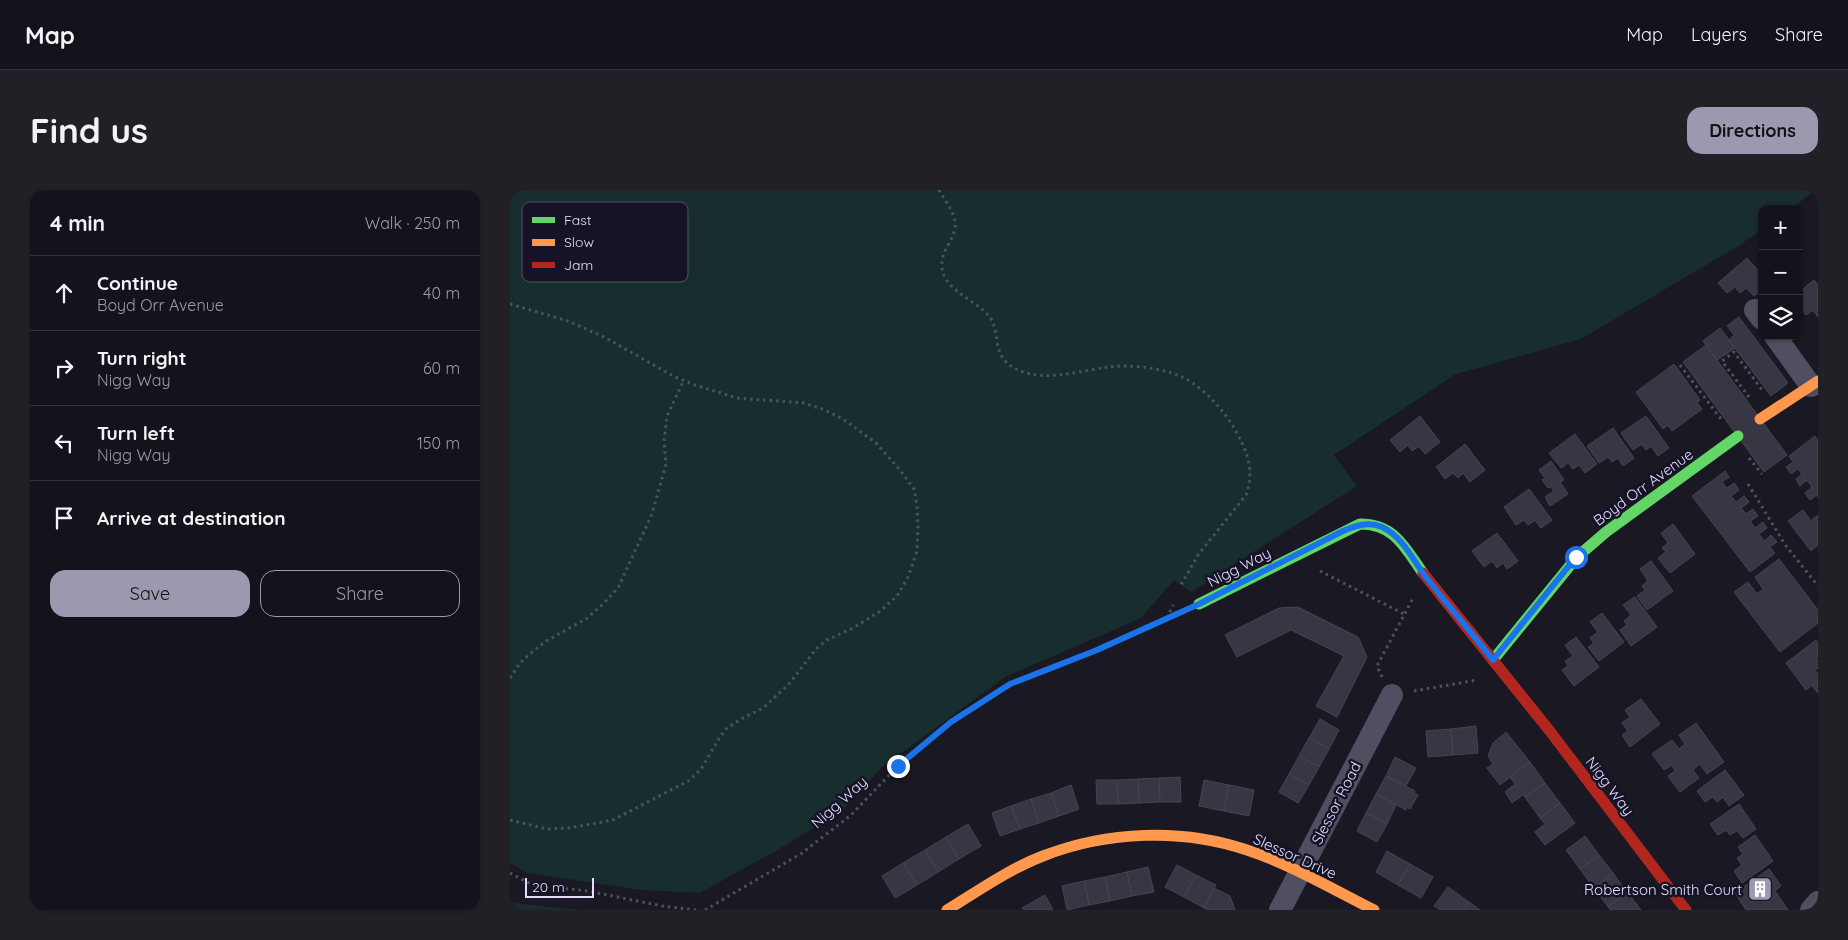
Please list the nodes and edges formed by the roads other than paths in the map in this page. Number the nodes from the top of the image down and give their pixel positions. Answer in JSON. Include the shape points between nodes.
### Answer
{"nodes":[{"id":1,"x":1778,"y":340,"type":"edge"},
{"id":2,"x":1816,"y":383,"type":"edge"},
{"id":3,"x":1760,"y":419,"type":"dead end"},
{"id":4,"x":1738,"y":436,"type":"dead end"},
{"id":5,"x":1199,"y":604,"type":"road end"},
{"id":6,"x":1493,"y":660,"type":"junction"},
{"id":7,"x":1392,"y":696,"type":"road end"},
{"id":8,"x":1300,"y":873,"type":"junction"},
{"id":9,"x":1818,"y":902,"type":"edge"},
{"id":10,"x":948,"y":910,"type":"edge"},
{"id":11,"x":1280,"y":910,"type":"edge"},
{"id":12,"x":1374,"y":910,"type":"edge"},
{"id":13,"x":1686,"y":910,"type":"edge"},
{"id":14,"x":1811,"y":910,"type":"edge"}],
"edges":[{"from":1,"to":2,"type":"street"},
{"from":2,"to":3,"type":"street"},
{"from":4,"to":6,"type":"street","name":"Boyd Orr Avenue","via":[[1576,557]]},
{"from":5,"to":6,"type":"street","name":"Nigg Way","via":[[1350,528],[1372,524],[1382,527],[1399,540]]},
{"from":6,"to":13,"type":"street","name":"Nigg Way"},
{"from":7,"to":8,"type":"street","name":"Slessor Road"},
{"from":8,"to":10,"type":"street","name":"Slessor Drive","via":[[1247,850],[1192,838],[1143,834],[1090,841],[1042,856],[995,880]]},
{"from":8,"to":11,"type":"street","name":"Slessor Road"},
{"from":8,"to":12,"type":"street","name":"Slessor Drive"},
{"from":9,"to":14,"type":"street"}]}
